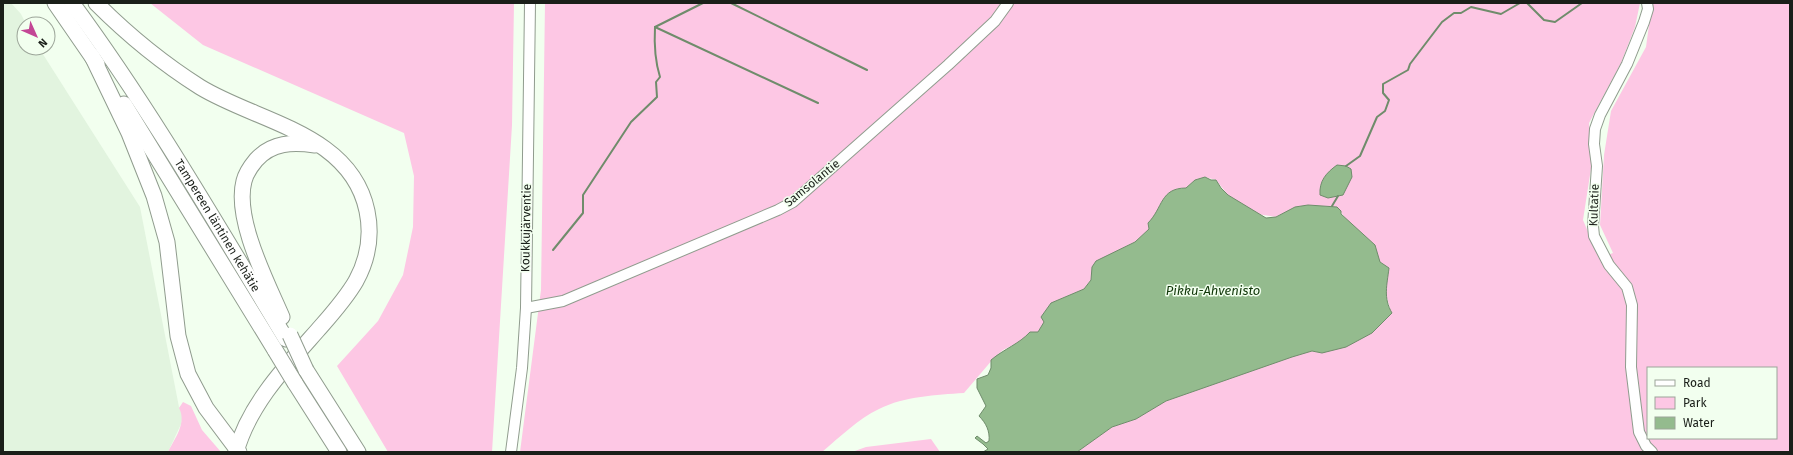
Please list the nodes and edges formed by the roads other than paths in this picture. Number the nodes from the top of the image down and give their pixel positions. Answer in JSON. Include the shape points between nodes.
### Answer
{"nodes":[{"id":1,"x":55,"y":3,"type":"edge"},
{"id":2,"x":72,"y":3,"type":"edge"},
{"id":3,"x":96,"y":3,"type":"edge"},
{"id":4,"x":530,"y":3,"type":"edge"},
{"id":5,"x":1008,"y":3,"type":"edge"},
{"id":6,"x":1647,"y":3,"type":"edge"},
{"id":7,"x":92,"y":56,"type":"junction"},
{"id":8,"x":320,"y":146,"type":"junction"},
{"id":9,"x":526,"y":308,"type":"junction"},
{"id":10,"x":288,"y":337,"type":"junction"},
{"id":11,"x":237,"y":451,"type":"edge"},
{"id":12,"x":340,"y":452,"type":"edge"},
{"id":13,"x":358,"y":452,"type":"edge"},
{"id":14,"x":511,"y":452,"type":"edge"},
{"id":15,"x":1652,"y":452,"type":"edge"}],
"edges":[{"from":1,"to":7,"type":"highway","name":"Tampereen läntinen kehätie"},
{"from":2,"to":10,"type":"highway","name":"Tampereen läntinen kehätie","via":[[110,54],[157,126]]},
{"from":3,"to":8,"type":"highway","via":[[152,54],[201,88],[300,134]]},
{"from":4,"to":9,"type":"street","name":"Koukkujärventie"},
{"from":5,"to":9,"type":"street","name":"Samsolantie","via":[[995,21],[948,65],[793,202],[563,301]]},
{"from":6,"to":15,"type":"street","name":"Kultatie","via":[[1644,22],[1627,64],[1595,129],[1597,166],[1593,226],[1594,236],[1609,265],[1627,288],[1632,305],[1631,366],[1639,432]]},
{"from":7,"to":11,"type":"highway","via":[[135,146],[154,196],[166,242],[178,336],[188,374],[206,408]]},
{"from":7,"to":12,"type":"highway","name":"Tampereen läntinen kehätie","bridge":true,"via":[[144,135]]},
{"from":8,"to":10,"type":"highway","via":[[287,143],[274,147],[259,157],[244,180],[242,201],[248,231]]},
{"from":8,"to":11,"type":"highway","via":[[347,169],[363,195],[370,231],[365,260],[357,279],[339,306],[279,375],[261,400]]},
{"from":9,"to":14,"type":"street","name":"Koukkujärventie","via":[[522,368]]},
{"from":10,"to":13,"type":"highway","name":"Tampereen läntinen kehätie","bridge":true}]}
